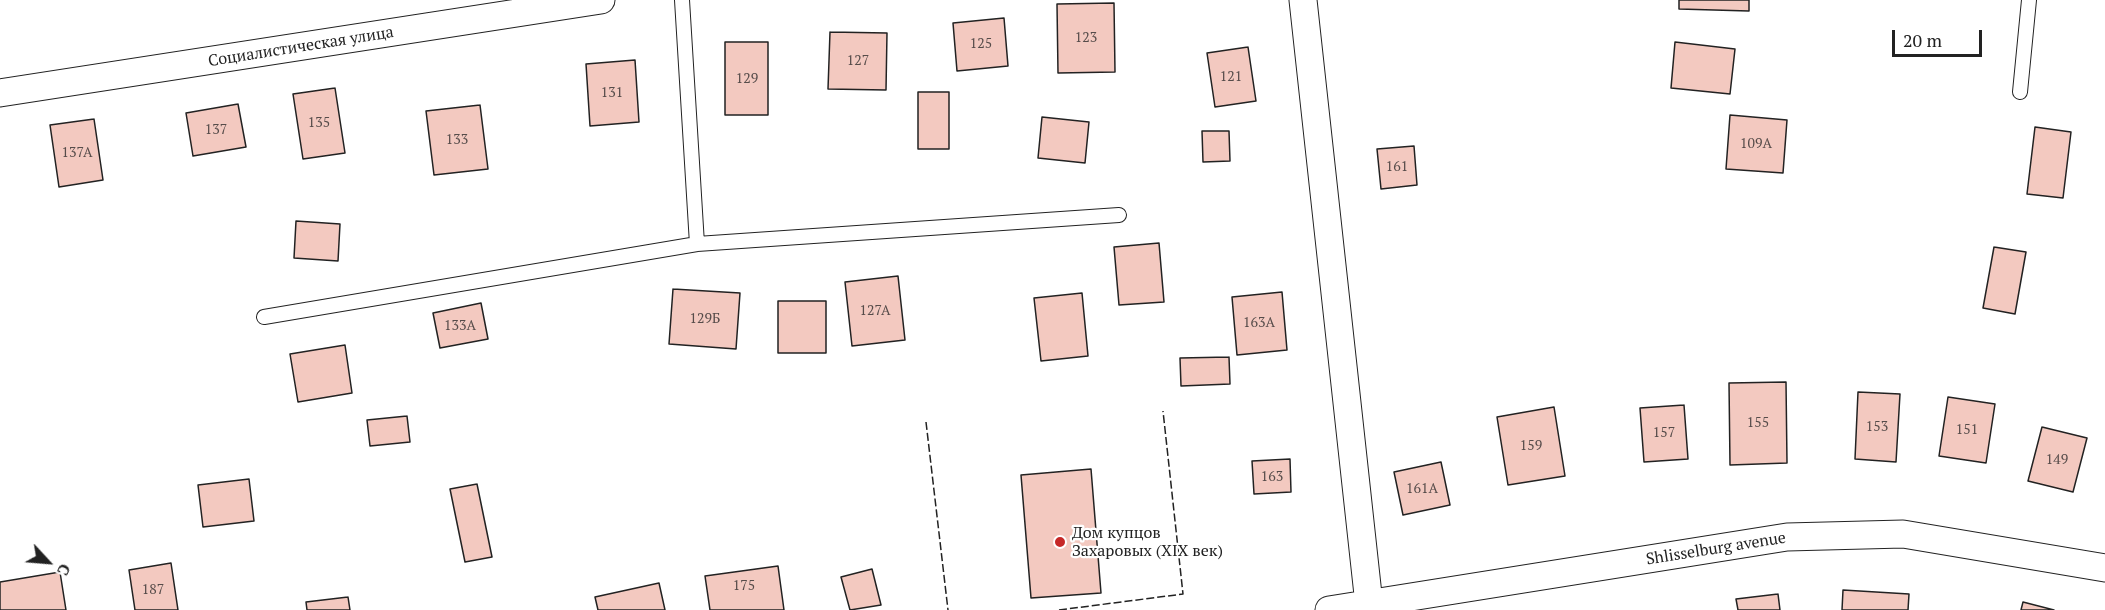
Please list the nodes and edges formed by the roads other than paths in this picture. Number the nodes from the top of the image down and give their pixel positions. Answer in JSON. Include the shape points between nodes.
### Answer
{"nodes":[{"id":1,"x":601,"y":0,"type":"edge"},
{"id":2,"x":682,"y":0,"type":"edge"},
{"id":3,"x":1303,"y":0,"type":"edge"},
{"id":4,"x":2029,"y":0,"type":"edge"},
{"id":5,"x":0,"y":93,"type":"edge"},
{"id":6,"x":2020,"y":93,"type":"dead end"},
{"id":7,"x":1119,"y":215,"type":"dead end"},
{"id":8,"x":697,"y":244,"type":"junction"},
{"id":9,"x":264,"y":317,"type":"dead end"},
{"id":10,"x":2105,"y":568,"type":"edge"},
{"id":11,"x":1369,"y":604,"type":"junction"},
{"id":12,"x":1329,"y":610,"type":"edge"}],
"edges":[{"from":1,"to":5,"type":"street","name":"Социалистическая улица"},
{"from":2,"to":8,"type":"lane"},
{"from":3,"to":11,"type":"street"},
{"from":4,"to":6,"type":"lane"},
{"from":7,"to":8,"type":"lane"},
{"from":8,"to":9,"type":"lane"},
{"from":10,"to":11,"type":"street","name":"Shlisselburg avenue","via":[[1902,534],[1787,537]]},
{"from":11,"to":12,"type":"street","name":"Shlisselburg avenue"}]}
